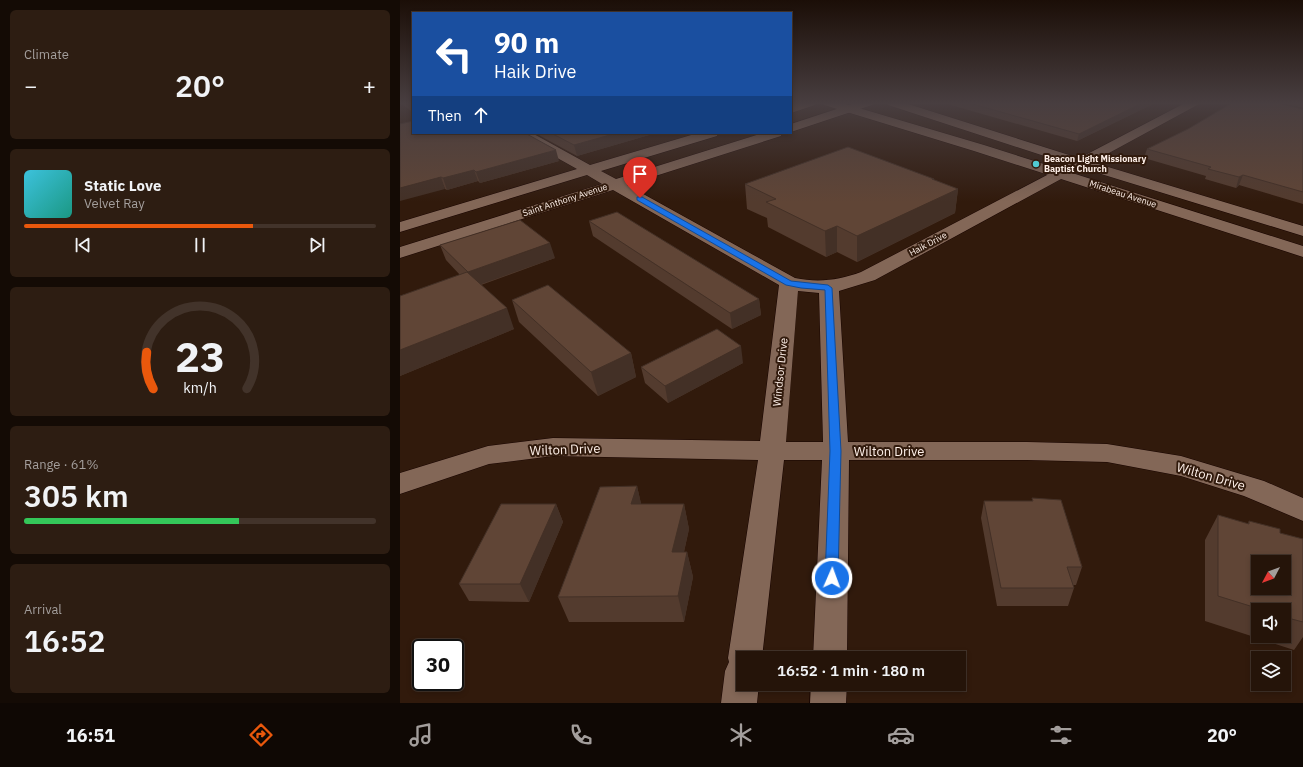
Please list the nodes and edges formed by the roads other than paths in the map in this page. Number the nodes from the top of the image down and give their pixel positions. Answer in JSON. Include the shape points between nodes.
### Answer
{"nodes":[{"id":1,"x":528,"y":136,"type":"edge"},
{"id":2,"x":703,"y":136,"type":"edge"},
{"id":3,"x":767,"y":136,"type":"edge"},
{"id":4,"x":937,"y":136,"type":"edge"},
{"id":5,"x":995,"y":136,"type":"edge"},
{"id":6,"x":1132,"y":136,"type":"edge"},
{"id":7,"x":1080,"y":163,"type":"junction"},
{"id":8,"x":589,"y":170,"type":"junction"},
{"id":9,"x":1059,"y":174,"type":"junction"},
{"id":10,"x":615,"y":184,"type":"junction"},
{"id":11,"x":400,"y":227,"type":"edge"},
{"id":12,"x":1303,"y":231,"type":"edge"},
{"id":13,"x":1303,"y":252,"type":"edge"},
{"id":14,"x":400,"y":253,"type":"edge"},
{"id":15,"x":789,"y":283,"type":"junction"},
{"id":16,"x":828,"y":288,"type":"junction"},
{"id":17,"x":772,"y":451,"type":"junction"},
{"id":18,"x":836,"y":451,"type":"junction"},
{"id":19,"x":400,"y":484,"type":"edge"},
{"id":20,"x":1303,"y":510,"type":"edge"},
{"id":21,"x":746,"y":651,"type":"edge"},
{"id":22,"x":830,"y":651,"type":"edge"},
{"id":23,"x":740,"y":691,"type":"edge"},
{"id":24,"x":829,"y":691,"type":"edge"},
{"id":25,"x":739,"y":703,"type":"edge"},
{"id":26,"x":828,"y":703,"type":"edge"}],
"edges":[{"from":1,"to":8,"type":"street"},
{"from":2,"to":8,"type":"street","name":"Saint Anthony Avenue"},
{"from":3,"to":10,"type":"street","name":"Saint Anthony Avenue"},
{"from":4,"to":9,"type":"street","name":"Mirabeau Avenue"},
{"from":5,"to":7,"type":"street","name":"Mirabeau Avenue"},
{"from":6,"to":7,"type":"street","name":"Haik Drive"},
{"from":7,"to":9,"type":"street","name":"Haik Drive"},
{"from":7,"to":12,"type":"street","name":"Mirabeau Avenue"},
{"from":8,"to":10,"type":"street"},
{"from":8,"to":11,"type":"street","name":"Saint Anthony Avenue"},
{"from":9,"to":13,"type":"street","name":"Mirabeau Avenue"},
{"from":9,"to":16,"type":"street","name":"Haik Drive","via":[[868,276],[845,285]]},
{"from":10,"to":14,"type":"street","name":"Saint Anthony Avenue"},
{"from":10,"to":15,"type":"street"},
{"from":15,"to":16,"type":"street","name":"Haik Drive"},
{"from":15,"to":17,"type":"street","name":"Windsor Drive"},
{"from":16,"to":18,"type":"street"},
{"from":17,"to":18,"type":"street","name":"Wilton Drive"},
{"from":17,"to":19,"type":"street","name":"Wilton Drive","via":[[553,447],[488,455]]},
{"from":17,"to":21,"type":"street","name":"Windsor Drive"},
{"from":18,"to":20,"type":"street","name":"Wilton Drive","via":[[1107,453],[1181,466],[1254,488]]},
{"from":18,"to":22,"type":"street"},
{"from":23,"to":25,"type":"street"},
{"from":24,"to":26,"type":"street"}]}
